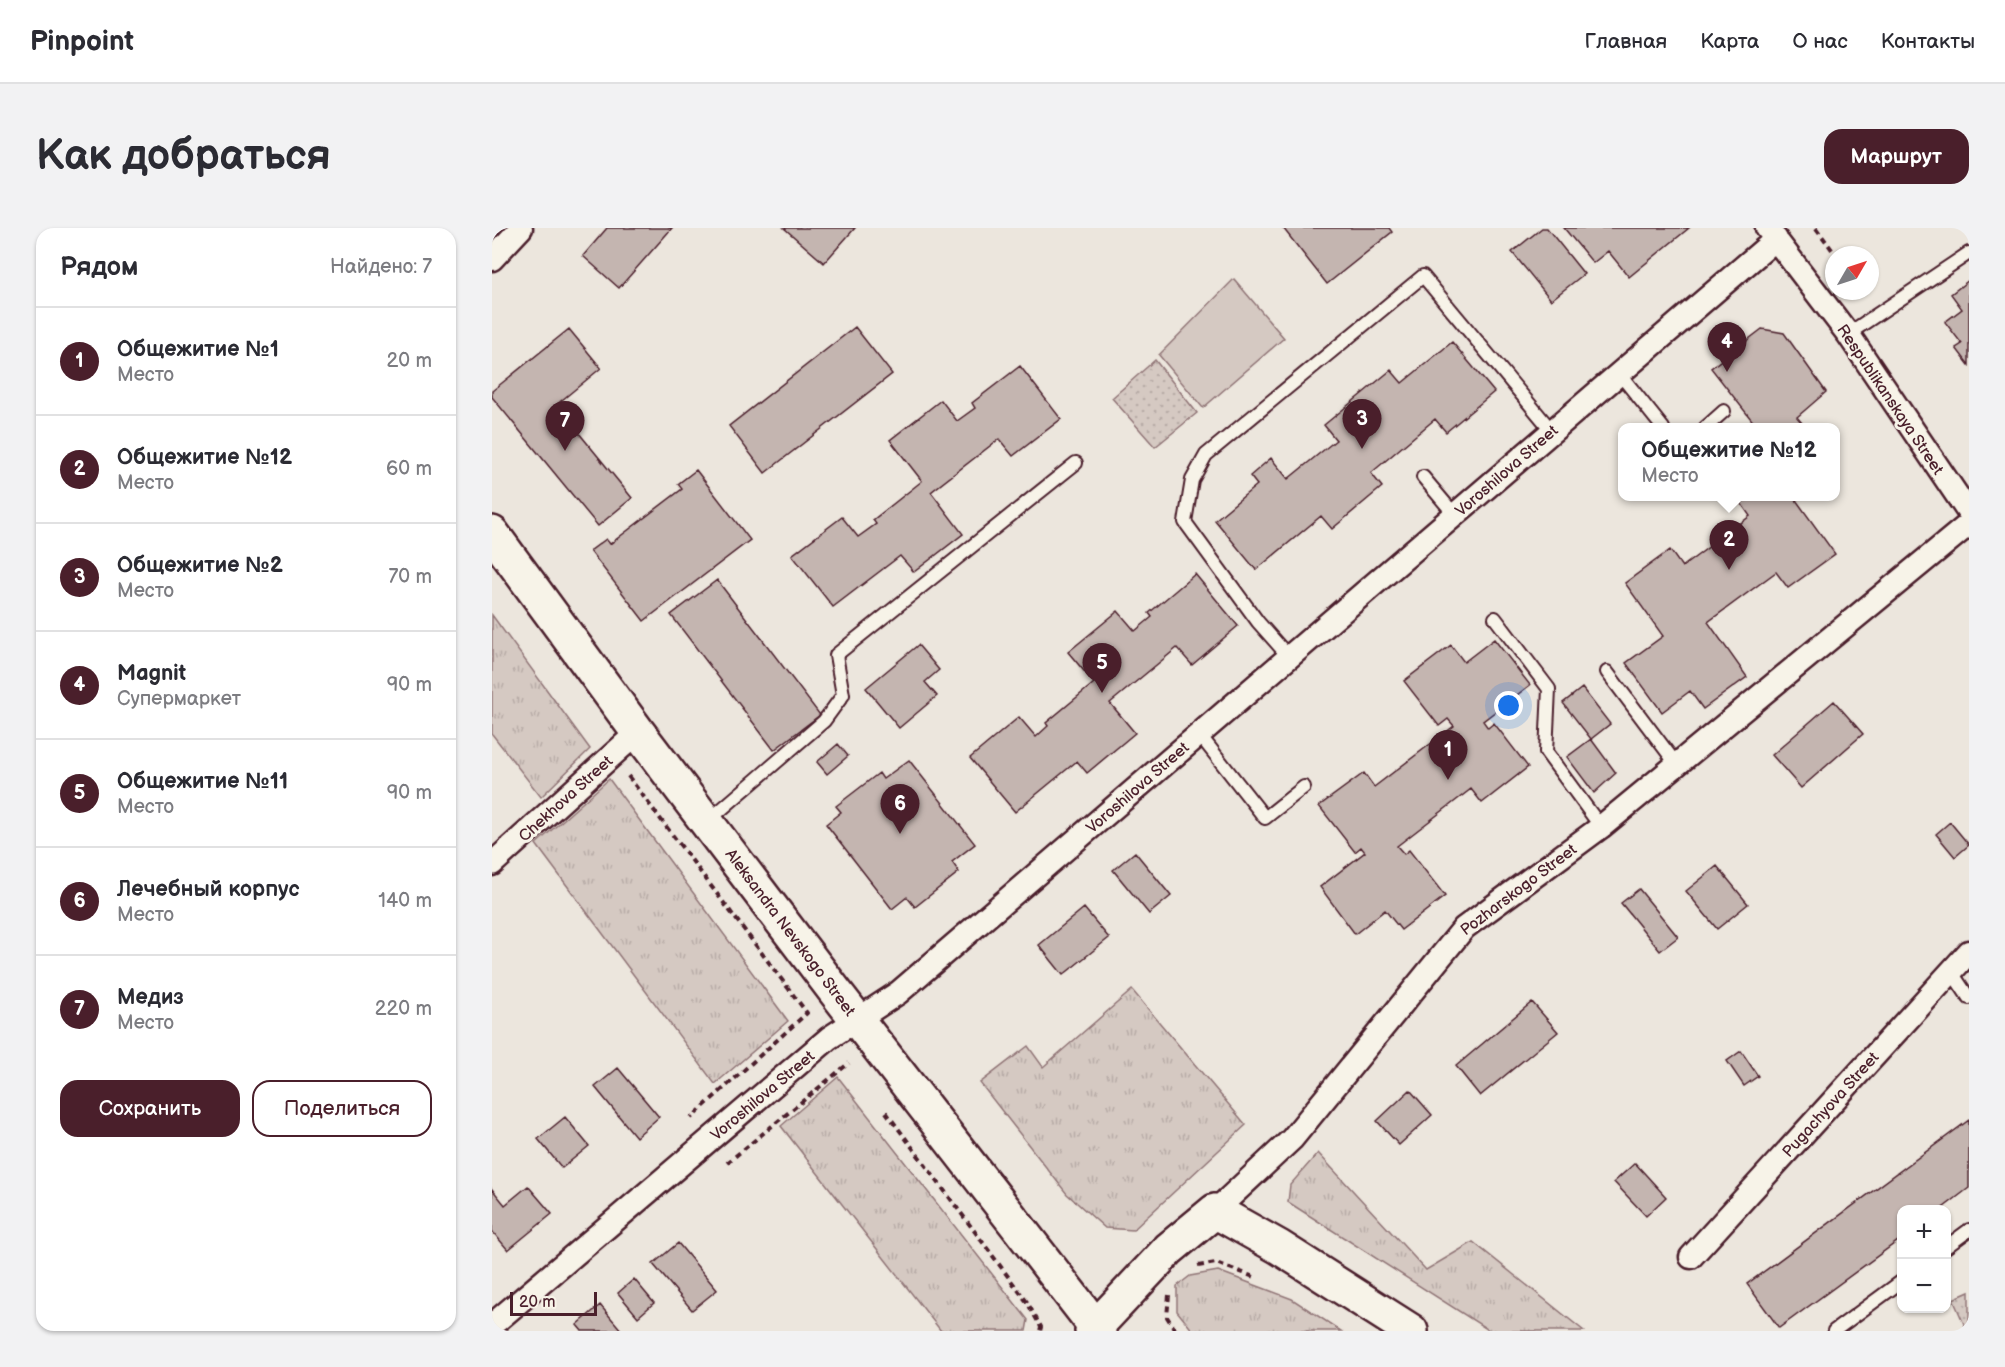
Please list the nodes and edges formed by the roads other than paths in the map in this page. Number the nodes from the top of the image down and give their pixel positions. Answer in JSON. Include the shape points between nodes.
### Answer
{"nodes":[{"id":1,"x":520,"y":228,"type":"edge"},
{"id":2,"x":1772,"y":234,"type":"edge"},
{"id":3,"x":1969,"y":253,"type":"edge"},
{"id":4,"x":492,"y":259,"type":"edge"},
{"id":5,"x":1848,"y":334,"type":"junction"},
{"id":6,"x":1619,"y":373,"type":"junction"},
{"id":7,"x":1724,"y":411,"type":"dead end"},
{"id":8,"x":1660,"y":423,"type":"edge"},
{"id":9,"x":1711,"y":423,"type":"edge"},
{"id":10,"x":1552,"y":431,"type":"junction"},
{"id":11,"x":1076,"y":463,"type":"dead end"},
{"id":12,"x":1423,"y":477,"type":"dead end"},
{"id":13,"x":1969,"y":513,"type":"edge"},
{"id":14,"x":1455,"y":515,"type":"junction"},
{"id":15,"x":1969,"y":524,"type":"edge"},
{"id":16,"x":492,"y":533,"type":"edge"},
{"id":17,"x":1494,"y":618,"type":"dead end"},
{"id":18,"x":1289,"y":657,"type":"junction"},
{"id":19,"x":1607,"y":672,"type":"dead end"},
{"id":20,"x":638,"y":732,"type":"junction"},
{"id":21,"x":1199,"y":734,"type":"junction"},
{"id":22,"x":1677,"y":765,"type":"junction"},
{"id":23,"x":1304,"y":787,"type":"dead end"},
{"id":24,"x":707,"y":822,"type":"junction"},
{"id":25,"x":1601,"y":827,"type":"junction"},
{"id":26,"x":492,"y":864,"type":"edge"},
{"id":27,"x":1969,"y":952,"type":"edge"},
{"id":28,"x":1951,"y":971,"type":"junction"},
{"id":29,"x":1969,"y":998,"type":"edge"},
{"id":30,"x":857,"y":1020,"type":"junction"},
{"id":31,"x":1215,"y":1211,"type":"junction"},
{"id":32,"x":1969,"y":1230,"type":"edge"},
{"id":33,"x":1951,"y":1244,"type":"edge"},
{"id":34,"x":1691,"y":1257,"type":"dead end"},
{"id":35,"x":1897,"y":1285,"type":"edge"},
{"id":36,"x":492,"y":1325,"type":"edge"},
{"id":37,"x":1098,"y":1330,"type":"edge"},
{"id":38,"x":1411,"y":1331,"type":"edge"},
{"id":39,"x":1834,"y":1331,"type":"edge"}],
"edges":[{"from":1,"to":4,"type":"street"},
{"from":2,"to":5,"type":"street","name":"Respublikanskaya Street"},
{"from":2,"to":6,"type":"street","name":"Voroshilova Street"},
{"from":3,"to":5,"type":"lane"},
{"from":5,"to":13,"type":"street","name":"Respublikanskaya Street"},
{"from":6,"to":8,"type":"lane"},
{"from":6,"to":10,"type":"street","name":"Voroshilova Street"},
{"from":7,"to":9,"type":"lane"},
{"from":10,"to":14,"type":"street","name":"Voroshilova Street"},
{"from":10,"to":18,"type":"lane","via":[[1423,276],[1206,455],[1192,480],[1185,522],[1258,622]]},
{"from":11,"to":24,"type":"lane","via":[[836,655],[843,695],[824,721]]},
{"from":12,"to":14,"type":"lane"},
{"from":14,"to":18,"type":"street","name":"Voroshilova Street"},
{"from":15,"to":22,"type":"street","name":"Pozharskogo Street"},
{"from":16,"to":20,"type":"main road","name":"Aleksandra Nevskogo Street"},
{"from":17,"to":25,"type":"lane","via":[[1549,689],[1546,752]]},
{"from":18,"to":21,"type":"street","name":"Voroshilova Street"},
{"from":19,"to":22,"type":"lane"},
{"from":20,"to":24,"type":"main road","name":"Aleksandra Nevskogo Street"},
{"from":20,"to":26,"type":"street","name":"Chekhova Street"},
{"from":21,"to":23,"type":"lane","via":[[1265,818]]},
{"from":21,"to":30,"type":"street","name":"Voroshilova Street","via":[[898,993]]},
{"from":22,"to":25,"type":"street","name":"Pozharskogo Street"},
{"from":24,"to":30,"type":"main road","name":"Aleksandra Nevskogo Street"},
{"from":25,"to":31,"type":"street","name":"Pozharskogo Street","via":[[1464,928],[1292,1139]]},
{"from":27,"to":28,"type":"street","name":"Pugachyova Street"},
{"from":28,"to":29,"type":"lane"},
{"from":28,"to":34,"type":"street","name":"Pugachyova Street"},
{"from":30,"to":36,"type":"street","name":"Voroshilova Street","via":[[829,1038]]},
{"from":30,"to":37,"type":"main road","name":"Aleksandra Nevskogo Street"},
{"from":31,"to":37,"type":"main road","name":"Pozharskogo Street","via":[[1169,1249]]},
{"from":31,"to":38,"type":"main road"},
{"from":32,"to":33,"type":"lane"},
{"from":35,"to":39,"type":"lane"}]}
